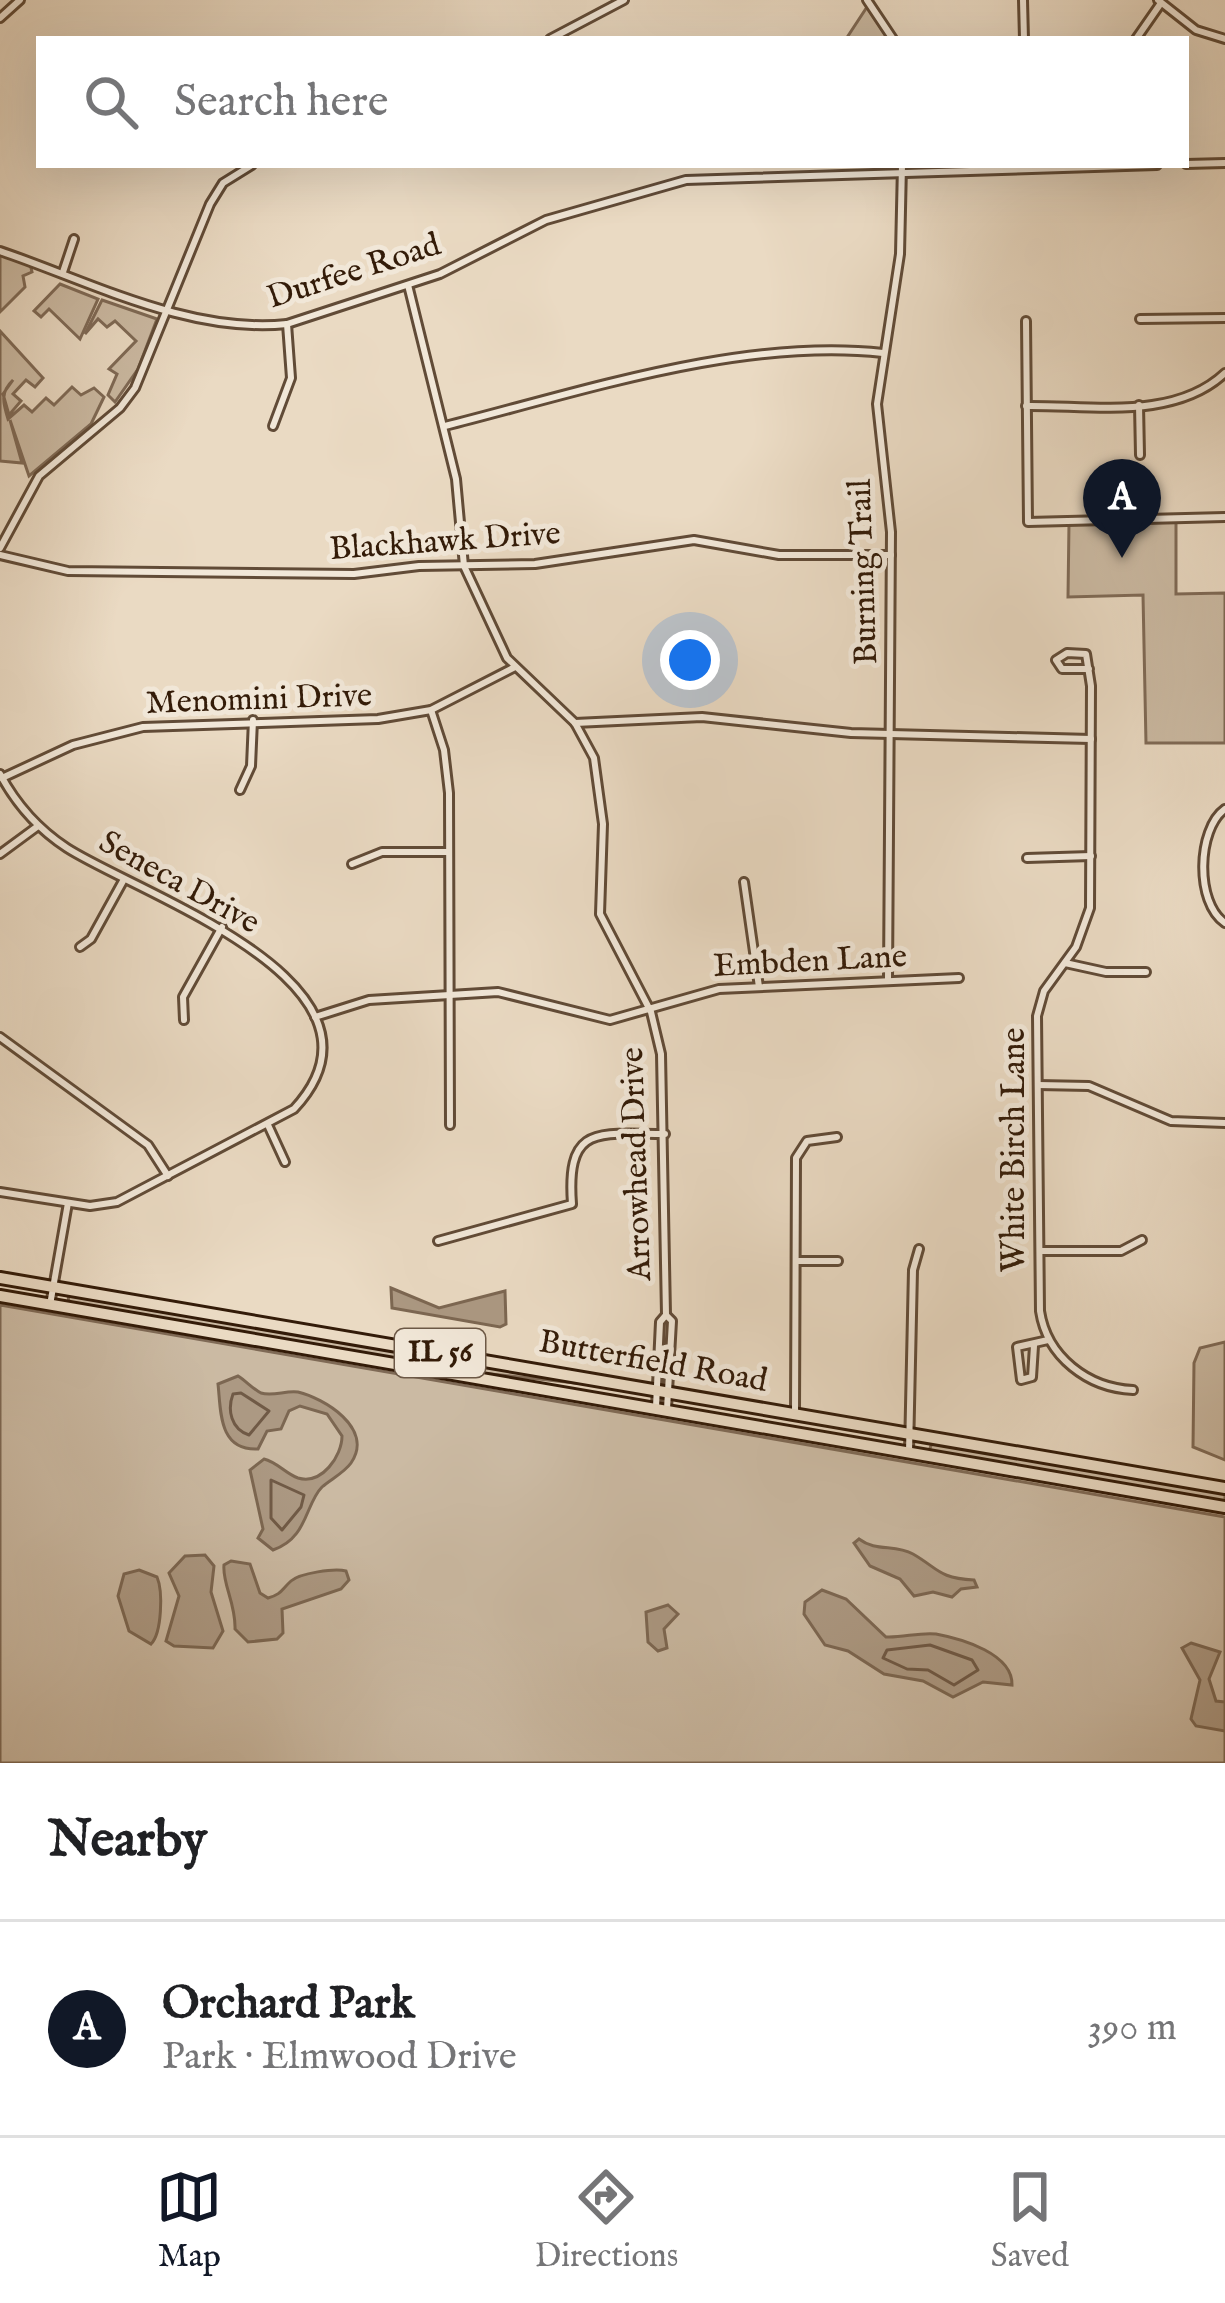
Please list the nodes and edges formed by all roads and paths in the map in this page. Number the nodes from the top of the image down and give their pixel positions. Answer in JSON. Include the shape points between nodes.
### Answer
{"nodes":[{"id":1,"x":20,"y":0,"type":"edge"},
{"id":2,"x":624,"y":0,"type":"edge"},
{"id":3,"x":866,"y":0,"type":"edge"},
{"id":4,"x":1023,"y":0,"type":"edge"},
{"id":5,"x":1160,"y":1,"type":"edge"},
{"id":6,"x":0,"y":18,"type":"edge"},
{"id":7,"x":556,"y":36,"type":"edge"},
{"id":8,"x":891,"y":36,"type":"edge"},
{"id":9,"x":1024,"y":36,"type":"edge"},
{"id":10,"x":1138,"y":36,"type":"edge"},
{"id":11,"x":1225,"y":39,"type":"edge"},
{"id":12,"x":1189,"y":164,"type":"edge"},
{"id":13,"x":1225,"y":164,"type":"edge"},
{"id":14,"x":247,"y":168,"type":"edge"},
{"id":15,"x":902,"y":168,"type":"edge"},
{"id":16,"x":74,"y":239,"type":"dead end"},
{"id":17,"x":0,"y":251,"type":"edge"},
{"id":18,"x":63,"y":272,"type":"junction"},
{"id":19,"x":408,"y":285,"type":"junction"},
{"id":20,"x":168,"y":309,"type":"junction"},
{"id":21,"x":1225,"y":318,"type":"edge"},
{"id":22,"x":1140,"y":320,"type":"dead end"},
{"id":23,"x":1026,"y":321,"type":"dead end"},
{"id":24,"x":287,"y":324,"type":"junction"},
{"id":25,"x":883,"y":353,"type":"junction"},
{"id":26,"x":1224,"y":378,"type":"edge"},
{"id":27,"x":1139,"y":405,"type":"junction"},
{"id":28,"x":1026,"y":406,"type":"junction"},
{"id":29,"x":273,"y":426,"type":"dead end"},
{"id":30,"x":443,"y":426,"type":"junction"},
{"id":31,"x":1141,"y":455,"type":"dead end"},
{"id":32,"x":1225,"y":517,"type":"edge"},
{"id":33,"x":0,"y":552,"type":"edge"},
{"id":34,"x":892,"y":556,"type":"junction"},
{"id":35,"x":464,"y":566,"type":"junction"},
{"id":36,"x":515,"y":667,"type":"junction"},
{"id":37,"x":1088,"y":669,"type":"junction"},
{"id":38,"x":431,"y":710,"type":"junction"},
{"id":39,"x":253,"y":719,"type":"junction"},
{"id":40,"x":575,"y":723,"type":"junction"},
{"id":41,"x":891,"y":734,"type":"junction"},
{"id":42,"x":1091,"y":739,"type":"junction"},
{"id":43,"x":1,"y":776,"type":"edge"},
{"id":44,"x":240,"y":790,"type":"dead end"},
{"id":45,"x":1225,"y":809,"type":"edge"},
{"id":46,"x":38,"y":826,"type":"junction"},
{"id":47,"x":449,"y":852,"type":"junction"},
{"id":48,"x":0,"y":854,"type":"edge"},
{"id":49,"x":1091,"y":856,"type":"junction"},
{"id":50,"x":1027,"y":858,"type":"dead end"},
{"id":51,"x":352,"y":864,"type":"dead end"},
{"id":52,"x":123,"y":881,"type":"junction"},
{"id":53,"x":744,"y":882,"type":"dead end"},
{"id":54,"x":1225,"y":923,"type":"edge"},
{"id":55,"x":221,"y":927,"type":"junction"},
{"id":56,"x":80,"y":947,"type":"dead end"},
{"id":57,"x":1065,"y":963,"type":"junction"},
{"id":58,"x":1146,"y":972,"type":"dead end"},
{"id":59,"x":959,"y":978,"type":"dead end"},
{"id":60,"x":888,"y":980,"type":"junction"},
{"id":61,"x":760,"y":987,"type":"junction"},
{"id":62,"x":451,"y":993,"type":"junction"},
{"id":63,"x":651,"y":1012,"type":"junction"},
{"id":64,"x":315,"y":1017,"type":"junction"},
{"id":65,"x":184,"y":1020,"type":"dead end"},
{"id":66,"x":0,"y":1037,"type":"edge"},
{"id":67,"x":1037,"y":1084,"type":"junction"},
{"id":68,"x":1225,"y":1124,"type":"edge"},
{"id":69,"x":268,"y":1125,"type":"junction"},
{"id":70,"x":449,"y":1125,"type":"dead end"},
{"id":71,"x":665,"y":1134,"type":"junction"},
{"id":72,"x":837,"y":1137,"type":"dead end"},
{"id":73,"x":285,"y":1162,"type":"dead end"},
{"id":74,"x":168,"y":1176,"type":"junction"},
{"id":75,"x":0,"y":1192,"type":"edge"},
{"id":76,"x":68,"y":1203,"type":"junction"},
{"id":77,"x":1142,"y":1240,"type":"dead end"},
{"id":78,"x":439,"y":1241,"type":"dead end"},
{"id":79,"x":919,"y":1249,"type":"dead end"},
{"id":80,"x":1040,"y":1251,"type":"junction"},
{"id":81,"x":797,"y":1262,"type":"junction"},
{"id":82,"x":838,"y":1262,"type":"dead end"},
{"id":83,"x":0,"y":1278,"type":"edge"},
{"id":84,"x":53,"y":1287,"type":"junction"},
{"id":85,"x":0,"y":1296,"type":"edge"},
{"id":86,"x":50,"y":1305,"type":"junction"},
{"id":87,"x":666,"y":1315,"type":"junction"},
{"id":88,"x":1048,"y":1340,"type":"junction"},
{"id":89,"x":1034,"y":1346,"type":"junction"},
{"id":90,"x":657,"y":1390,"type":"junction"},
{"id":91,"x":1133,"y":1390,"type":"dead end"},
{"id":92,"x":672,"y":1393,"type":"junction"},
{"id":93,"x":661,"y":1410,"type":"junction"},
{"id":94,"x":795,"y":1414,"type":"junction"},
{"id":95,"x":913,"y":1435,"type":"junction"},
{"id":96,"x":909,"y":1452,"type":"junction"},
{"id":97,"x":1225,"y":1488,"type":"edge"},
{"id":98,"x":1225,"y":1507,"type":"edge"}],
"edges":[{"from":1,"to":6,"type":"street"},
{"from":2,"to":7,"type":"street"},
{"from":3,"to":8,"type":"street"},
{"from":4,"to":9,"type":"street"},
{"from":5,"to":10,"type":"street"},
{"from":5,"to":11,"type":"street","via":[[1196,31]]},
{"from":12,"to":13,"type":"street"},
{"from":14,"to":20,"type":"street","via":[[216,194]]},
{"from":15,"to":19,"type":"street","name":"Durfee Road","via":[[664,184],[528,226]]},
{"from":15,"to":25,"type":"street","name":"Burning Trail","via":[[900,254]]},
{"from":16,"to":18,"type":"street"},
{"from":17,"to":18,"type":"street","name":"Durfee Road"},
{"from":18,"to":20,"type":"street","name":"Durfee Road"},
{"from":19,"to":24,"type":"street","name":"Durfee Road"},
{"from":19,"to":30,"type":"street","name":"Arrowhead Drive"},
{"from":20,"to":24,"type":"street","name":"Durfee Road","via":[[229,326]]},
{"from":20,"to":33,"type":"street","via":[[135,388],[39,476]]},
{"from":21,"to":22,"type":"street"},
{"from":23,"to":28,"type":"street"},
{"from":24,"to":29,"type":"street","via":[[291,378]]},
{"from":25,"to":30,"type":"street","via":[[835,350],[695,367]]},
{"from":25,"to":34,"type":"street","name":"Burning Trail","via":[[877,415]]},
{"from":26,"to":27,"type":"street","via":[[1186,399]]},
{"from":27,"to":28,"type":"street"},
{"from":27,"to":31,"type":"street"},
{"from":28,"to":32,"type":"street","via":[[1028,522]]},
{"from":30,"to":35,"type":"street","name":"Arrowhead Drive"},
{"from":33,"to":35,"type":"street","name":"Blackhawk Drive","via":[[68,571],[354,574]]},
{"from":34,"to":35,"type":"street","name":"Blackhawk Drive","via":[[779,555],[694,540]]},
{"from":34,"to":41,"type":"street","name":"Burning Trail"},
{"from":35,"to":36,"type":"street","name":"Arrowhead Drive"},
{"from":36,"to":38,"type":"street","name":"Menomini Drive"},
{"from":36,"to":40,"type":"street","name":"Arrowhead Drive"},
{"from":37,"to":37,"type":"street","name":"White Birch Lane","via":[[1087,654],[1059,656],[1057,666]]},
{"from":37,"to":42,"type":"street","name":"White Birch Lane"},
{"from":38,"to":39,"type":"street","name":"Menomini Drive","via":[[378,719]]},
{"from":38,"to":47,"type":"street","via":[[446,763]]},
{"from":39,"to":43,"type":"street","name":"Menomini Drive","via":[[117,732]]},
{"from":39,"to":44,"type":"street","via":[[251,766]]},
{"from":40,"to":41,"type":"street","via":[[702,717]]},
{"from":40,"to":63,"type":"street","name":"Arrowhead Drive","via":[[601,788],[600,914]]},
{"from":41,"to":42,"type":"street"},
{"from":41,"to":60,"type":"street","name":"Burning Trail"},
{"from":42,"to":49,"type":"street","name":"White Birch Lane"},
{"from":43,"to":46,"type":"street","name":"Seneca Drive"},
{"from":45,"to":54,"type":"street","via":[[1206,842],[1209,902]]},
{"from":46,"to":48,"type":"street"},
{"from":46,"to":52,"type":"street","name":"Seneca Drive"},
{"from":47,"to":51,"type":"street","via":[[378,853]]},
{"from":47,"to":62,"type":"street"},
{"from":49,"to":50,"type":"street"},
{"from":49,"to":57,"type":"street","name":"White Birch Lane","via":[[1088,919]]},
{"from":52,"to":55,"type":"street","name":"Seneca Drive"},
{"from":52,"to":56,"type":"street"},
{"from":53,"to":61,"type":"street"},
{"from":55,"to":64,"type":"street","name":"Seneca Drive","via":[[291,983]]},
{"from":55,"to":65,"type":"street","via":[[183,997]]},
{"from":57,"to":58,"type":"street"},
{"from":57,"to":67,"type":"street","name":"White Birch Lane","via":[[1040,1000]]},
{"from":59,"to":60,"type":"street","name":"Embden Lane"},
{"from":60,"to":61,"type":"street","name":"Embden Lane"},
{"from":61,"to":63,"type":"street","name":"Embden Lane","via":[[691,994]]},
{"from":62,"to":63,"type":"street","name":"Embden Lane","via":[[507,993],[603,1019]]},
{"from":62,"to":64,"type":"street","name":"Embden Lane","via":[[369,1000]]},
{"from":62,"to":70,"type":"street"},
{"from":63,"to":71,"type":"street","name":"Arrowhead Drive","via":[[664,1068]]},
{"from":64,"to":69,"type":"street","via":[[319,1056],[310,1091]]},
{"from":66,"to":74,"type":"street","via":[[148,1145]]},
{"from":67,"to":68,"type":"street","via":[[1089,1086],[1171,1121]]},
{"from":67,"to":80,"type":"street","name":"White Birch Lane"},
{"from":69,"to":73,"type":"street"},
{"from":69,"to":74,"type":"street"},
{"from":71,"to":78,"type":"street","via":[[594,1136],[570,1161],[572,1204]]},
{"from":71,"to":87,"type":"street","name":"Arrowhead Drive"},
{"from":72,"to":81,"type":"street","via":[[807,1141],[797,1151]]},
{"from":74,"to":76,"type":"street","via":[[109,1205]]},
{"from":75,"to":76,"type":"street"},
{"from":76,"to":84,"type":"street"},
{"from":77,"to":80,"type":"street","via":[[1121,1251]]},
{"from":79,"to":95,"type":"street"},
{"from":80,"to":88,"type":"street","name":"White Birch Lane"},
{"from":81,"to":82,"type":"street"},
{"from":81,"to":94,"type":"street"},
{"from":83,"to":84,"type":"main road","name":"Butterfield Road","number":"IL 56"},
{"from":84,"to":86,"type":"street"},
{"from":84,"to":90,"type":"main road","name":"Butterfield Road","number":"IL 56"},
{"from":85,"to":86,"type":"main road","name":"Butterfield Road","number":"IL 56"},
{"from":86,"to":93,"type":"main road","name":"Butterfield Road","number":"IL 56"},
{"from":87,"to":90,"type":"street","name":"Arrowhead Drive"},
{"from":87,"to":92,"type":"street","name":"Arrowhead Drive"},
{"from":88,"to":89,"type":"street"},
{"from":88,"to":91,"type":"street","via":[[1083,1374]]},
{"from":89,"to":89,"type":"street","via":[[1017,1347],[1021,1380],[1032,1378]]},
{"from":90,"to":92,"type":"main road","name":"Butterfield Road","number":"IL 56"},
{"from":90,"to":93,"type":"street","name":"Arrowhead Drive"},
{"from":92,"to":93,"type":"street","name":"Arrowhead Drive"},
{"from":92,"to":94,"type":"main road","name":"Butterfield Road","number":"IL 56"},
{"from":93,"to":96,"type":"main road","name":"Butterfield Road","number":"IL 56"},
{"from":94,"to":95,"type":"main road","name":"Butterfield Road","number":"IL 56"},
{"from":95,"to":96,"type":"street"},
{"from":95,"to":97,"type":"main road","name":"Butterfield Road","number":"IL 56"},
{"from":96,"to":98,"type":"main road","name":"Butterfield Road","number":"IL 56"}]}
